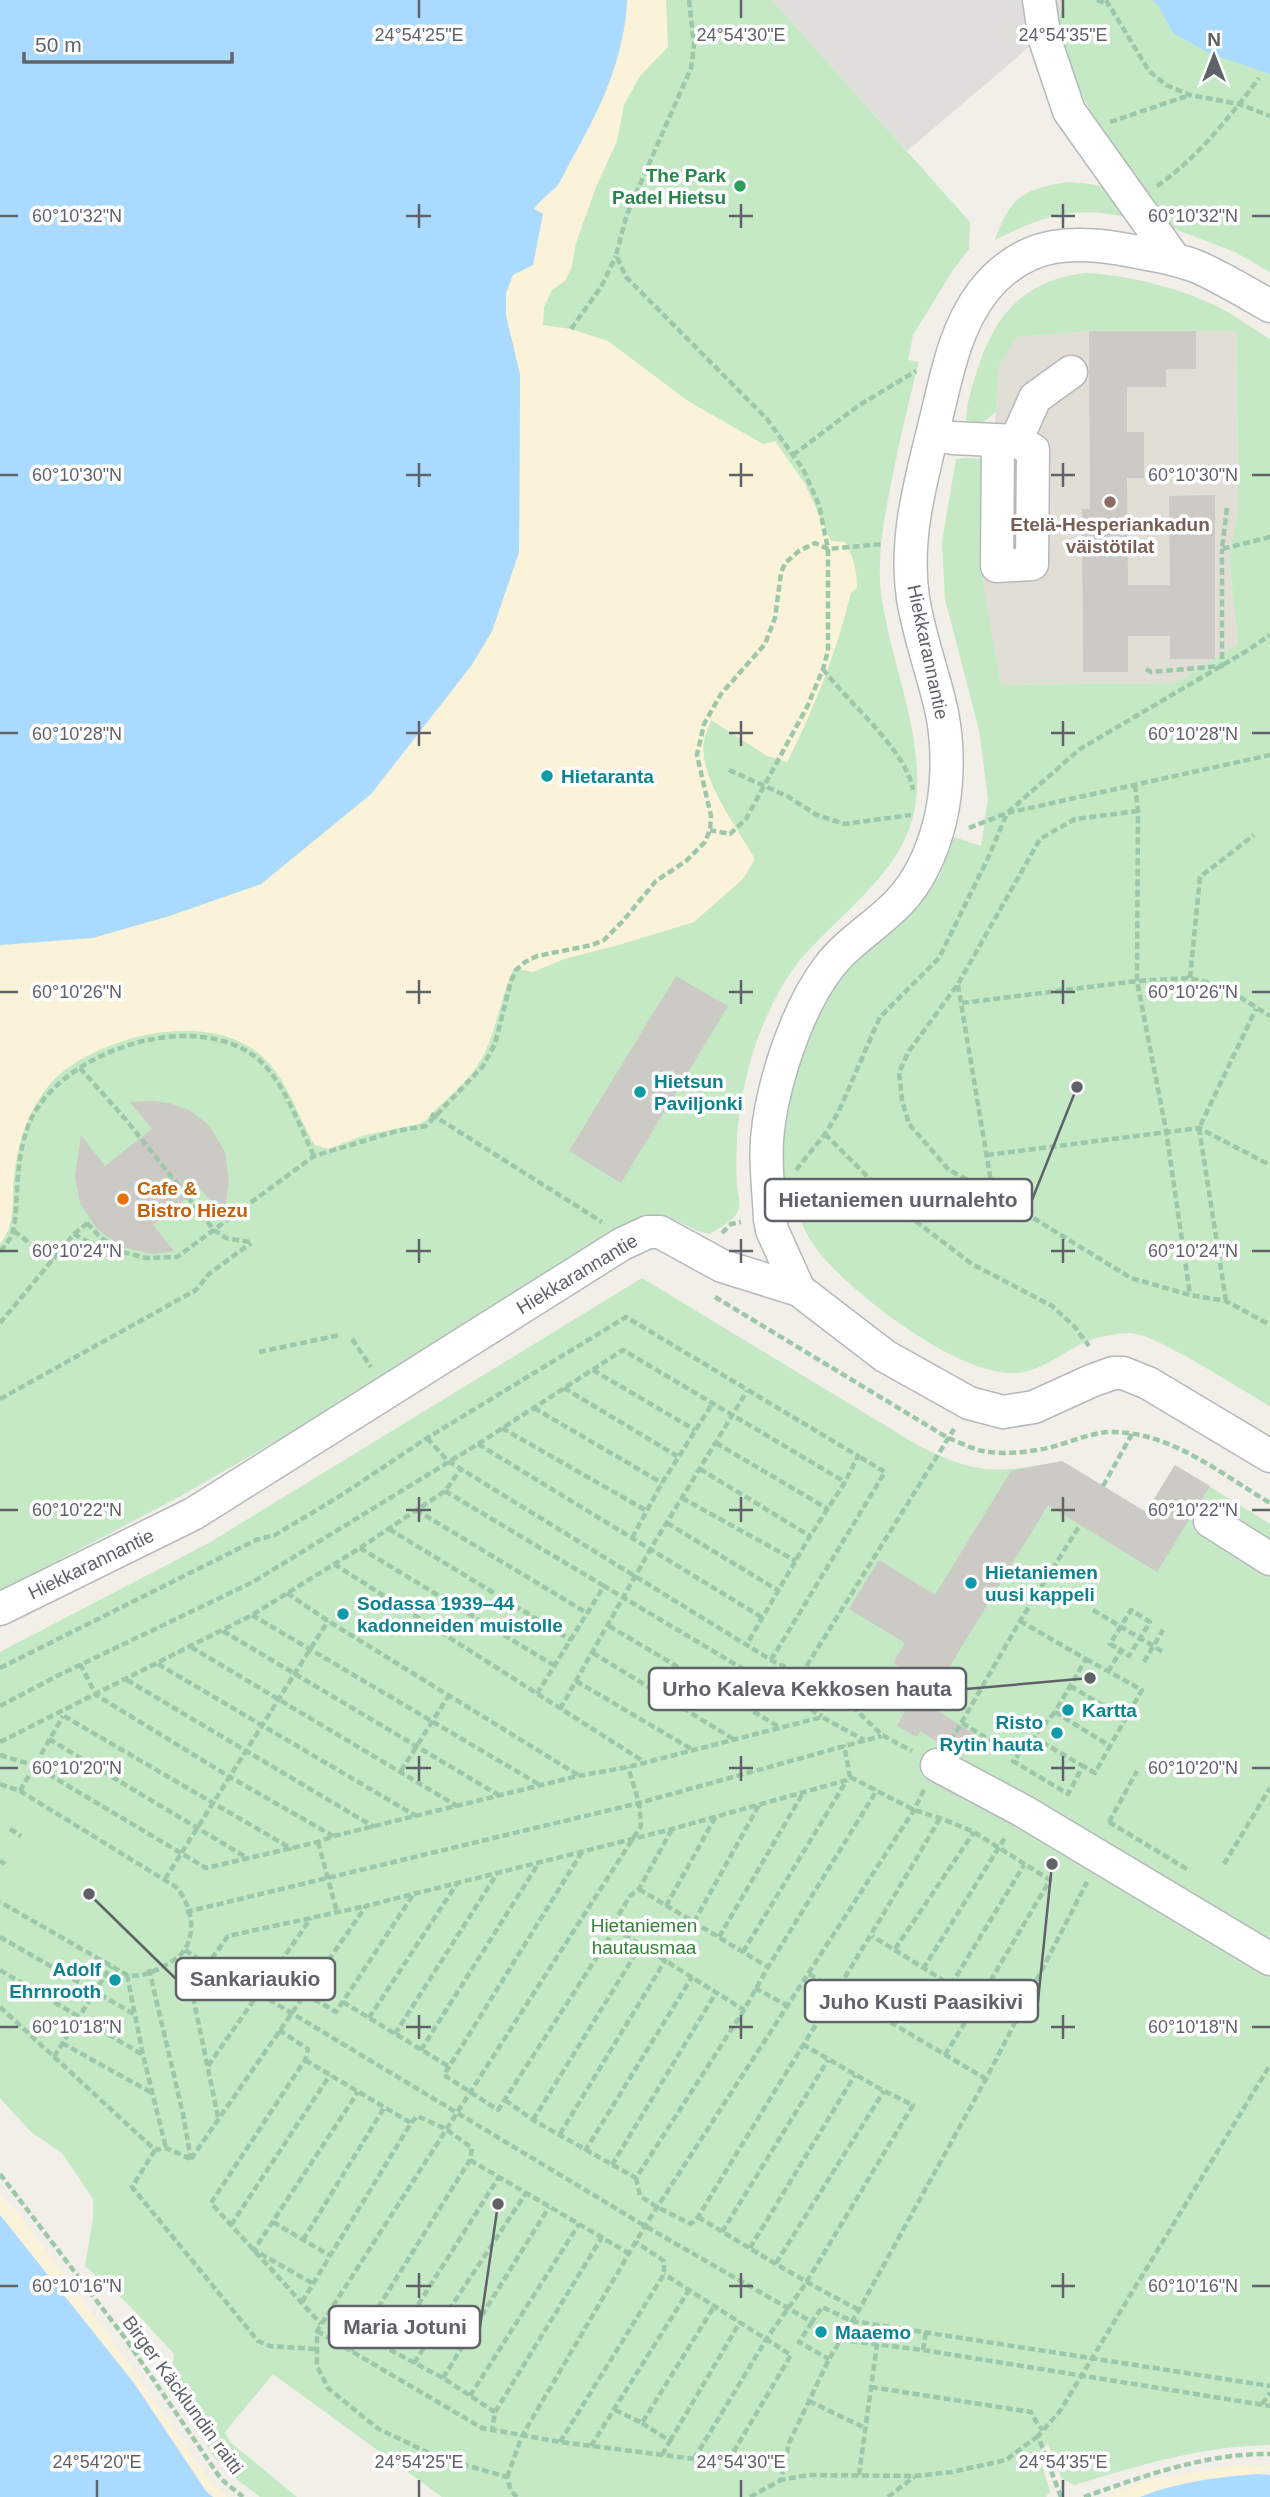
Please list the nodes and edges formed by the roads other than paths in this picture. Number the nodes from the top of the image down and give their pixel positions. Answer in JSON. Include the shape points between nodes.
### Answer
{"nodes":[{"id":1,"x":1039,"y":0,"type":"edge"},
{"id":2,"x":1175,"y":260,"type":"junction"},
{"id":3,"x":1270,"y":306,"type":"edge"},
{"id":4,"x":1070,"y":372,"type":"dead end"},
{"id":5,"x":932,"y":435,"type":"junction"},
{"id":6,"x":799,"y":1290,"type":"junction"},
{"id":7,"x":1270,"y":1456,"type":"edge"},
{"id":8,"x":1209,"y":1521,"type":"dead end"},
{"id":9,"x":1270,"y":1559,"type":"edge"},
{"id":10,"x":0,"y":1609,"type":"edge"},
{"id":11,"x":937,"y":1765,"type":"road end"},
{"id":12,"x":1270,"y":1959,"type":"edge"}],
"edges":[{"from":1,"to":2,"type":"street","via":[[1045,40],[1069,111]]},
{"from":2,"to":3,"type":"street","name":"Hiekkarannantie","via":[[1200,268]]},
{"from":2,"to":5,"type":"street","name":"Hiekkarannantie","via":[[1079,243],[1031,253],[1006,269],[982,293],[966,319]]},
{"from":4,"to":5,"type":"street","via":[[1035,398],[1007,441]]},
{"from":5,"to":6,"type":"street","name":"Hiekkarannantie","via":[[914,516],[913,598],[943,716],[945,789],[933,846],[920,872],[901,900],[827,968],[800,1016],[772,1102],[766,1143],[770,1219]]},
{"from":6,"to":7,"type":"street","via":[[885,1356],[969,1403],[1003,1412],[1034,1408],[1091,1381],[1124,1373]]},
{"from":6,"to":10,"type":"street","name":"Hiekkarannantie","via":[[722,1266],[660,1232],[648,1232],[193,1514]]},
{"from":8,"to":9,"type":"street"},
{"from":11,"to":12,"type":"street","via":[[1023,1811]]}]}
